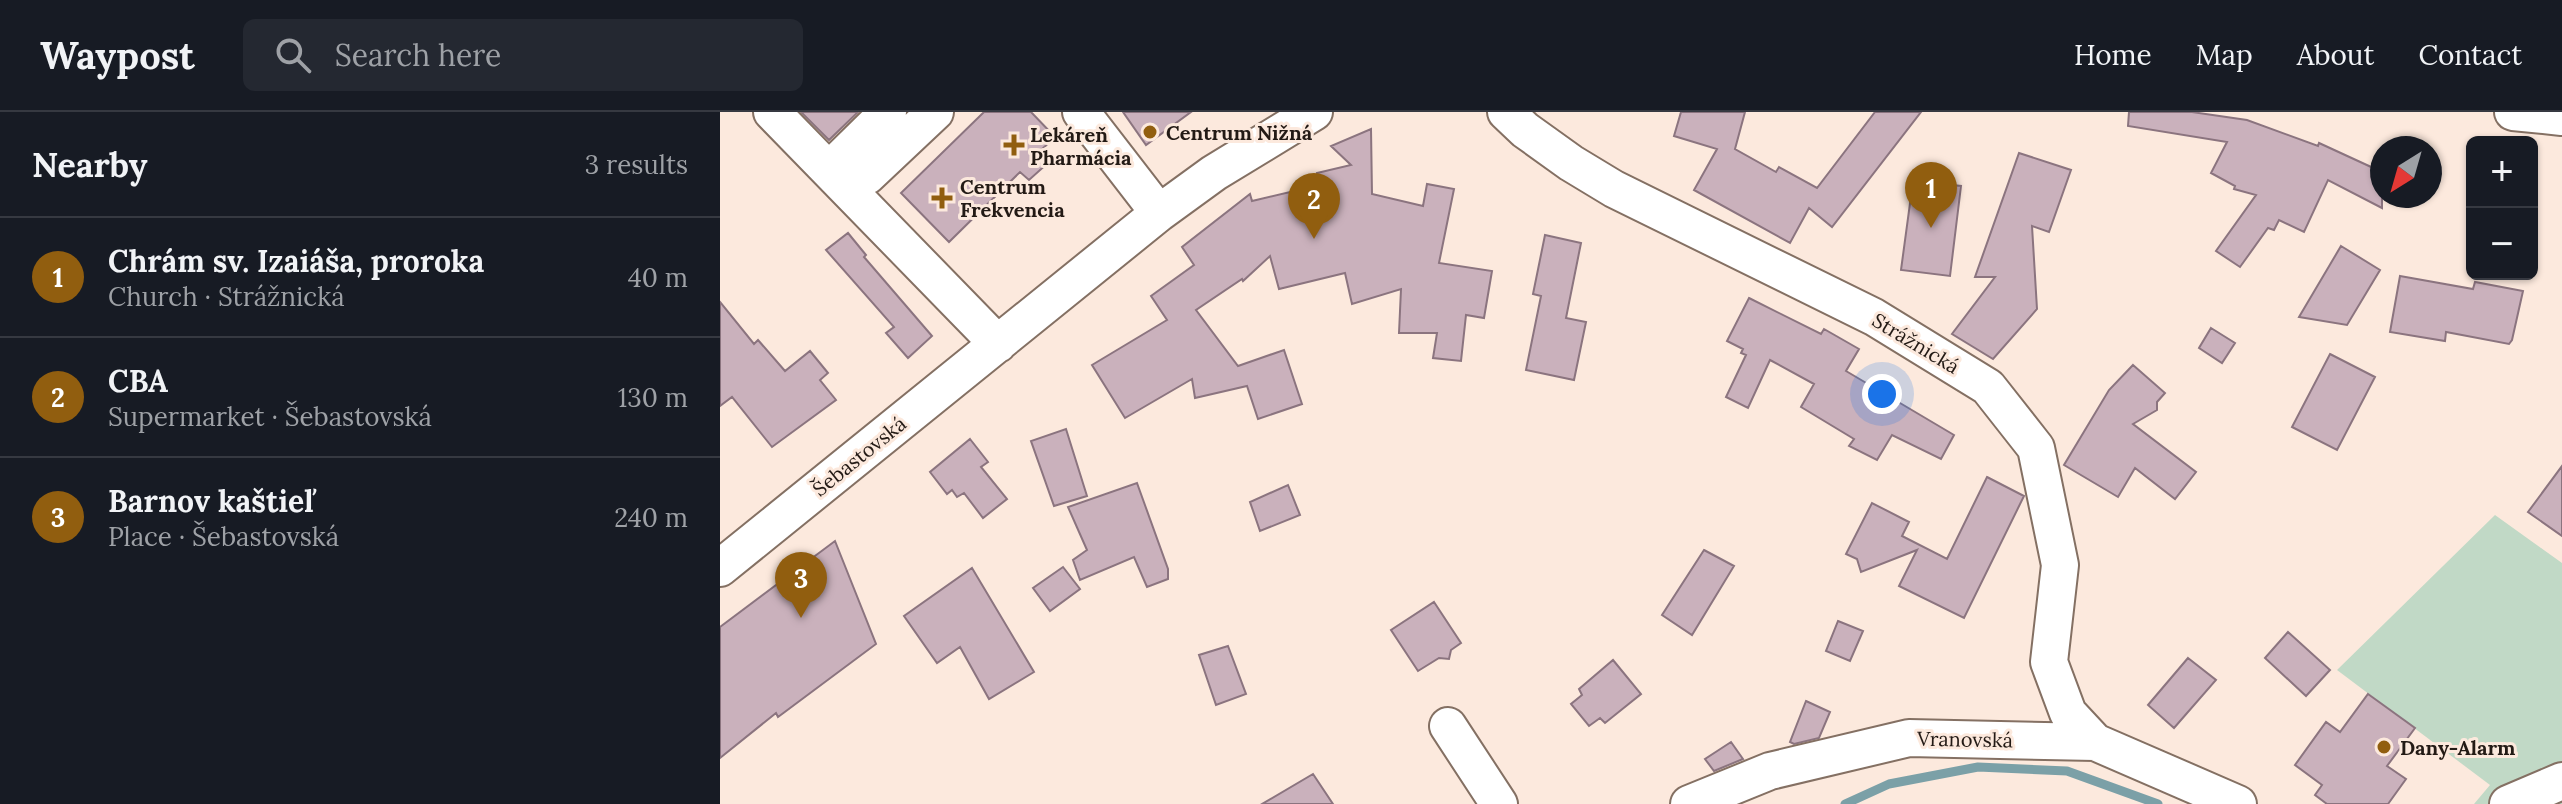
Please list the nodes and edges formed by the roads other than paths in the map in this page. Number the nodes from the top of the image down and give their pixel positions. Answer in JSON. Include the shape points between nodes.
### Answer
{"nodes":[{"id":1,"x":772,"y":112,"type":"edge"},
{"id":2,"x":888,"y":112,"type":"edge"},
{"id":3,"x":935,"y":112,"type":"edge"},
{"id":4,"x":1081,"y":112,"type":"edge"},
{"id":5,"x":1314,"y":112,"type":"edge"},
{"id":6,"x":1506,"y":112,"type":"edge"},
{"id":7,"x":2513,"y":112,"type":"edge"},
{"id":8,"x":2562,"y":117,"type":"edge"},
{"id":9,"x":829,"y":170,"type":"junction"},
{"id":10,"x":867,"y":176,"type":"dead end"},
{"id":11,"x":1159,"y":213,"type":"junction"},
{"id":12,"x":998,"y":344,"type":"junction"},
{"id":13,"x":829,"y":481,"type":"junction"},
{"id":14,"x":720,"y":568,"type":"edge"},
{"id":15,"x":720,"y":594,"type":"edge"},
{"id":16,"x":1448,"y":726,"type":"dead end"},
{"id":17,"x":2095,"y":742,"type":"junction"},
{"id":18,"x":2562,"y":781,"type":"edge"},
{"id":19,"x":1499,"y":804,"type":"edge"},
{"id":20,"x":1689,"y":804,"type":"edge"},
{"id":21,"x":2238,"y":804,"type":"edge"},
{"id":22,"x":2508,"y":804,"type":"edge"}],
"edges":[{"from":1,"to":9,"type":"street"},
{"from":2,"to":9,"type":"street"},
{"from":3,"to":10,"type":"street"},
{"from":4,"to":11,"type":"street"},
{"from":5,"to":11,"type":"street","name":"Šebastovská"},
{"from":6,"to":17,"type":"street","name":"Strážnická","via":[[1614,189],[1874,317],[1988,387],[2036,448],[2060,565],[2049,662],[2068,713]]},
{"from":7,"to":8,"type":"street"},
{"from":9,"to":12,"type":"street"},
{"from":11,"to":12,"type":"street","name":"Šebastovská"},
{"from":12,"to":13,"type":"street","name":"Šebastovská"},
{"from":13,"to":14,"type":"street","name":"Šebastovská"},
{"from":13,"to":15,"type":"street","via":[[787,540]]},
{"from":16,"to":19,"type":"street"},
{"from":17,"to":20,"type":"street","name":"Vranovská","via":[[1909,738],[1770,771]]},
{"from":17,"to":21,"type":"street","name":"Vranovská"},
{"from":18,"to":22,"type":"street"}]}
